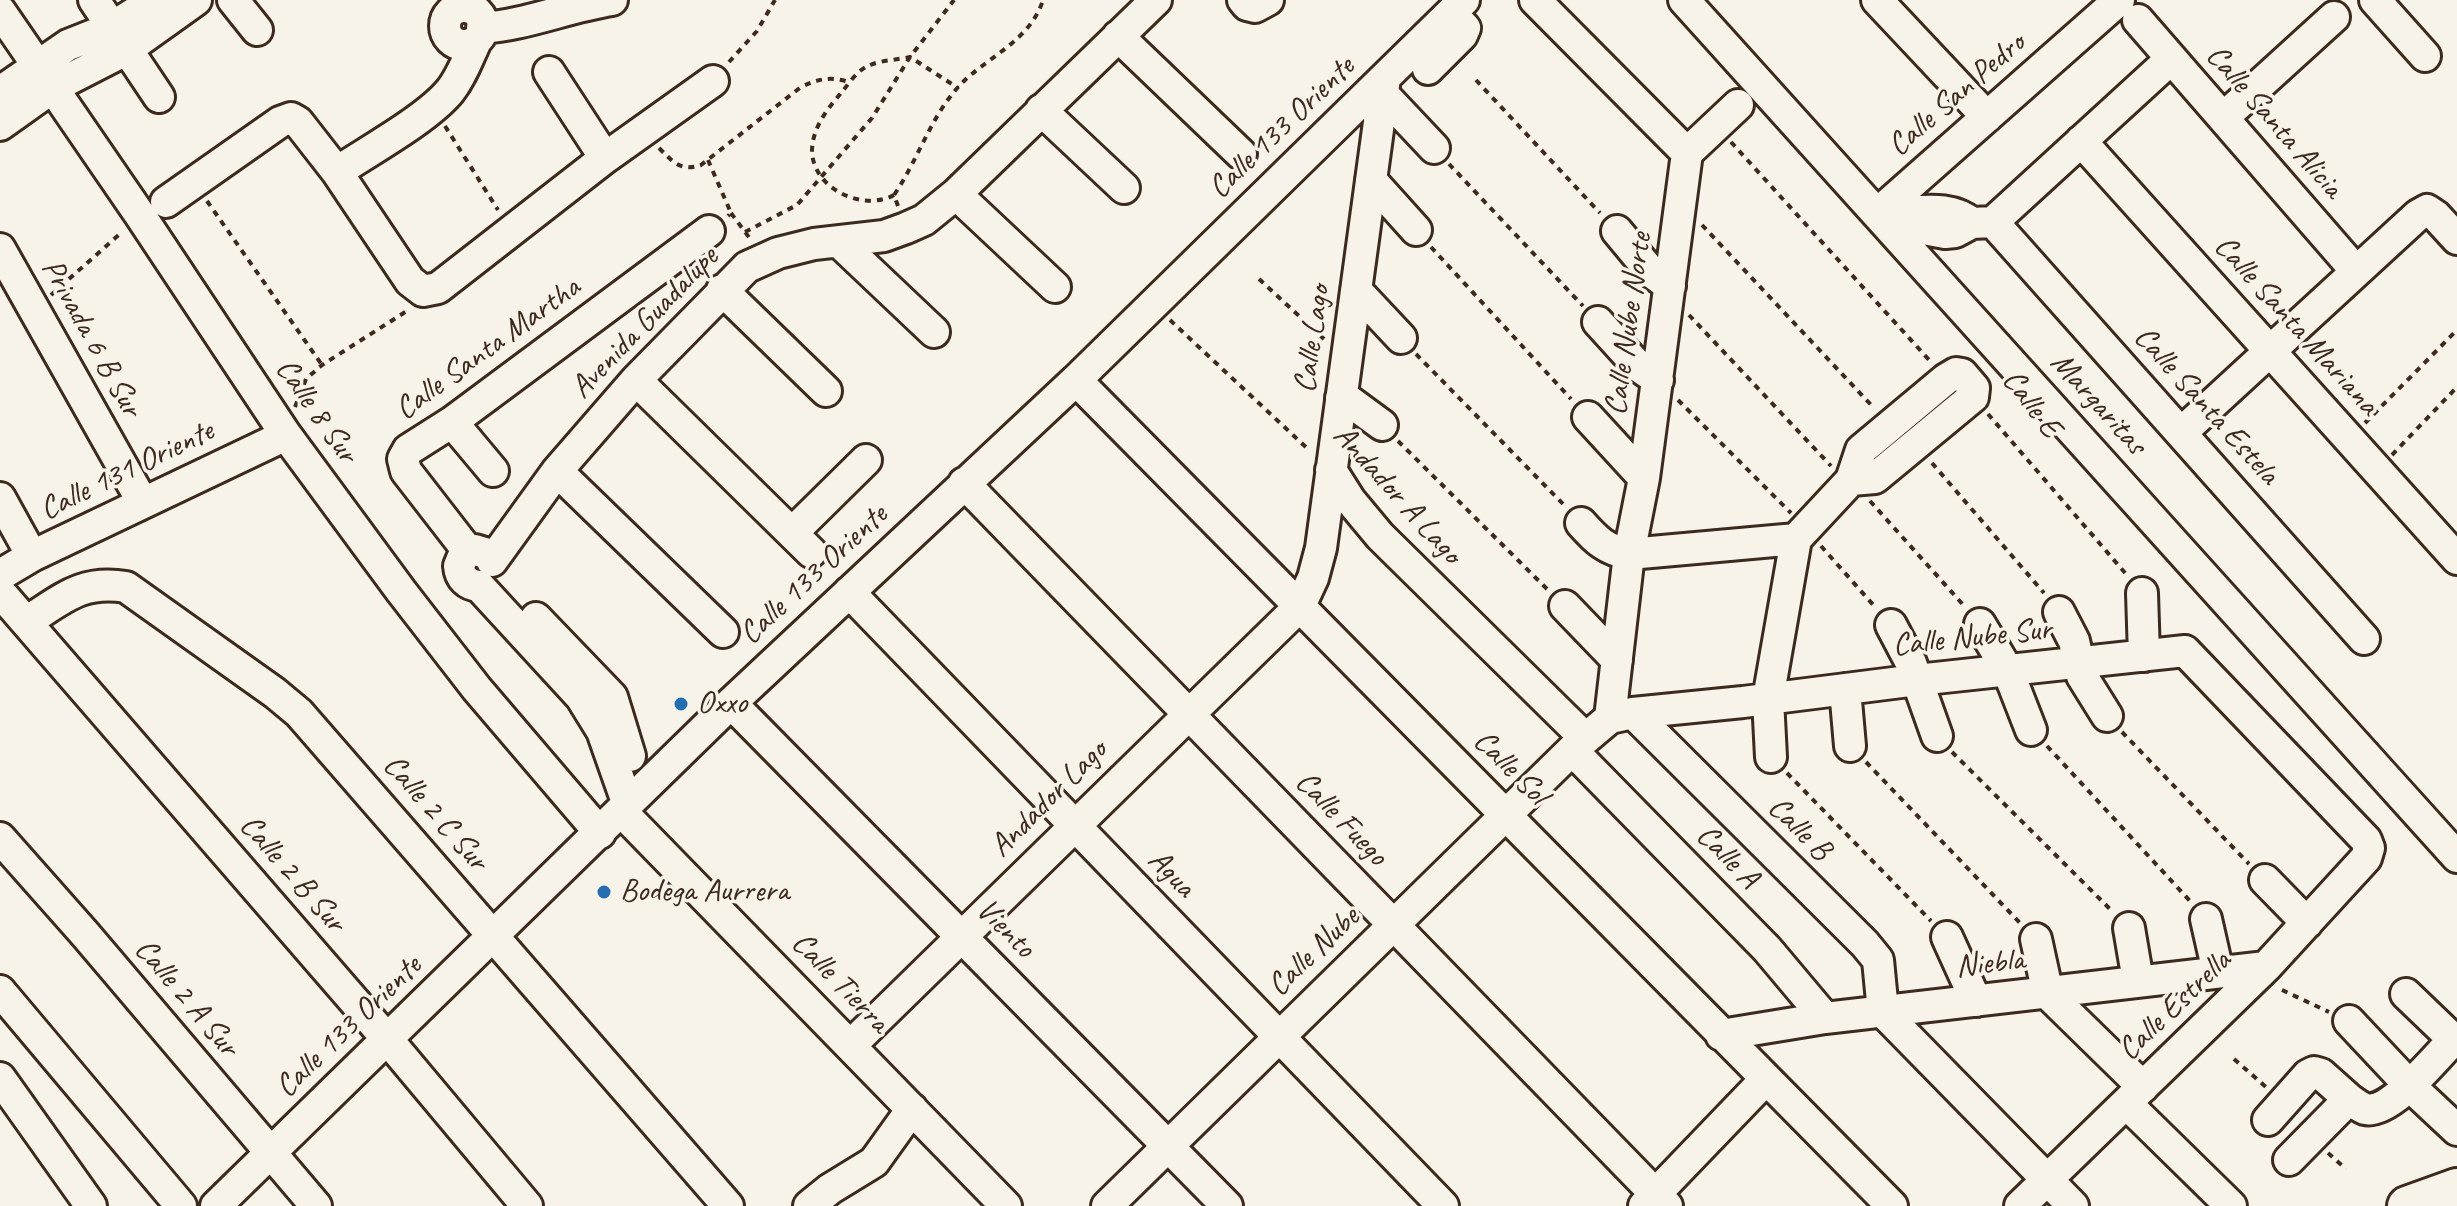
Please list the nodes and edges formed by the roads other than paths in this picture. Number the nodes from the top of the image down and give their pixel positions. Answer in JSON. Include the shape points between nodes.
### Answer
{"nodes":[{"id":1,"x":94,"y":0,"type":"edge"},
{"id":2,"x":155,"y":0,"type":"edge"},
{"id":3,"x":196,"y":0,"type":"edge"},
{"id":4,"x":233,"y":0,"type":"edge"},
{"id":5,"x":612,"y":0,"type":"edge"},
{"id":6,"x":1156,"y":0,"type":"edge"},
{"id":7,"x":1243,"y":0,"type":"edge"},
{"id":8,"x":1268,"y":0,"type":"edge"},
{"id":9,"x":1535,"y":0,"type":"edge"},
{"id":10,"x":1684,"y":0,"type":"edge"},
{"id":11,"x":1877,"y":0,"type":"edge"},
{"id":12,"x":2375,"y":0,"type":"edge"},
{"id":13,"x":1458,"y":6,"type":"edge"},
{"id":14,"x":2111,"y":9,"type":"edge"},
{"id":15,"x":0,"y":11,"type":"edge"},
{"id":16,"x":2334,"y":17,"type":"dead end"},
{"id":17,"x":463,"y":20,"type":"edge"},
{"id":18,"x":257,"y":30,"type":"dead end"},
{"id":19,"x":1118,"y":36,"type":"junction"},
{"id":20,"x":118,"y":39,"type":"junction"},
{"id":21,"x":2425,"y":56,"type":"dead end"},
{"id":22,"x":2171,"y":59,"type":"junction"},
{"id":23,"x":1428,"y":69,"type":"dead end"},
{"id":24,"x":549,"y":72,"type":"dead end"},
{"id":25,"x":45,"y":77,"type":"junction"},
{"id":26,"x":713,"y":81,"type":"road end"},
{"id":27,"x":1384,"y":86,"type":"junction"},
{"id":28,"x":0,"y":92,"type":"edge"},
{"id":29,"x":159,"y":97,"type":"dead end"},
{"id":30,"x":1738,"y":105,"type":"dead end"},
{"id":31,"x":1041,"y":110,"type":"junction"},
{"id":32,"x":1987,"y":117,"type":"junction"},
{"id":33,"x":2223,"y":118,"type":"junction"},
{"id":34,"x":0,"y":125,"type":"edge"},
{"id":35,"x":2081,"y":141,"type":"junction"},
{"id":36,"x":1434,"y":148,"type":"road end"},
{"id":37,"x":1687,"y":153,"type":"junction"},
{"id":38,"x":1241,"y":154,"type":"dead end"},
{"id":39,"x":605,"y":158,"type":"junction"},
{"id":40,"x":332,"y":166,"type":"junction"},
{"id":41,"x":1371,"y":180,"type":"junction"},
{"id":42,"x":1124,"y":188,"type":"dead end"},
{"id":43,"x":956,"y":194,"type":"junction"},
{"id":44,"x":153,"y":208,"type":"junction"},
{"id":45,"x":1882,"y":217,"type":"junction"},
{"id":46,"x":720,"y":222,"type":"road end"},
{"id":47,"x":1983,"y":222,"type":"junction"},
{"id":48,"x":1416,"y":230,"type":"road end"},
{"id":49,"x":1617,"y":231,"type":"road end"},
{"id":50,"x":2457,"y":239,"type":"edge"},
{"id":51,"x":839,"y":242,"type":"junction"},
{"id":52,"x":0,"y":249,"type":"edge"},
{"id":53,"x":2356,"y":271,"type":"junction"},
{"id":54,"x":1055,"y":287,"type":"dead end"},
{"id":55,"x":722,"y":290,"type":"junction"},
{"id":56,"x":1356,"y":290,"type":"junction"},
{"id":57,"x":1669,"y":293,"type":"junction"},
{"id":58,"x":1598,"y":322,"type":"road end"},
{"id":59,"x":934,"y":332,"type":"dead end"},
{"id":60,"x":1401,"y":338,"type":"road end"},
{"id":61,"x":2270,"y":351,"type":"junction"},
{"id":62,"x":636,"y":380,"type":"junction"},
{"id":63,"x":1076,"y":380,"type":"junction"},
{"id":64,"x":1658,"y":380,"type":"junction"},
{"id":65,"x":826,"y":391,"type":"dead end"},
{"id":66,"x":1341,"y":398,"type":"junction"},
{"id":67,"x":1588,"y":417,"type":"road end"},
{"id":68,"x":452,"y":422,"type":"junction"},
{"id":69,"x":1382,"y":425,"type":"road end"},
{"id":70,"x":2182,"y":432,"type":"junction"},
{"id":71,"x":286,"y":435,"type":"junction"},
{"id":72,"x":866,"y":460,"type":"dead end"},
{"id":73,"x":1331,"y":470,"type":"junction"},
{"id":74,"x":493,"y":471,"type":"dead end"},
{"id":75,"x":557,"y":471,"type":"junction"},
{"id":76,"x":1644,"y":478,"type":"junction"},
{"id":77,"x":1851,"y":480,"type":"junction"},
{"id":78,"x":964,"y":483,"type":"junction"},
{"id":79,"x":0,"y":498,"type":"edge"},
{"id":80,"x":143,"y":503,"type":"junction"},
{"id":81,"x":1581,"y":523,"type":"road end"},
{"id":82,"x":1801,"y":534,"type":"junction"},
{"id":83,"x":1629,"y":554,"type":"junction"},
{"id":84,"x":32,"y":556,"type":"junction"},
{"id":85,"x":473,"y":558,"type":"junction"},
{"id":86,"x":2457,"y":559,"type":"edge"},
{"id":87,"x":0,"y":575,"type":"edge"},
{"id":88,"x":0,"y":592,"type":"edge"},
{"id":89,"x":849,"y":592,"type":"junction"},
{"id":90,"x":2142,"y":593,"type":"road end"},
{"id":91,"x":1300,"y":606,"type":"junction"},
{"id":92,"x":1565,"y":606,"type":"road end"},
{"id":93,"x":2059,"y":612,"type":"road end"},
{"id":94,"x":26,"y":622,"type":"junction"},
{"id":95,"x":1980,"y":624,"type":"road end"},
{"id":96,"x":1891,"y":625,"type":"road end"},
{"id":97,"x":723,"y":632,"type":"dead end"},
{"id":98,"x":2364,"y":639,"type":"dead end"},
{"id":99,"x":2144,"y":656,"type":"junction"},
{"id":100,"x":1617,"y":660,"type":"junction"},
{"id":101,"x":2078,"y":662,"type":"junction"},
{"id":102,"x":2008,"y":671,"type":"junction"},
{"id":103,"x":1917,"y":680,"type":"junction"},
{"id":104,"x":1845,"y":689,"type":"junction"},
{"id":105,"x":1768,"y":699,"type":"junction"},
{"id":106,"x":731,"y":703,"type":"junction"},
{"id":107,"x":606,"y":714,"type":"junction"},
{"id":108,"x":1188,"y":714,"type":"junction"},
{"id":109,"x":1621,"y":716,"type":"junction"},
{"id":110,"x":2107,"y":716,"type":"road end"},
{"id":111,"x":2031,"y":730,"type":"road end"},
{"id":112,"x":1937,"y":736,"type":"road end"},
{"id":113,"x":1578,"y":744,"type":"junction"},
{"id":114,"x":1850,"y":746,"type":"road end"},
{"id":115,"x":1771,"y":757,"type":"road end"},
{"id":116,"x":650,"y":783,"type":"junction"},
{"id":117,"x":624,"y":808,"type":"junction"},
{"id":118,"x":1506,"y":815,"type":"junction"},
{"id":119,"x":1074,"y":826,"type":"junction"},
{"id":120,"x":600,"y":833,"type":"junction"},
{"id":121,"x":0,"y":838,"type":"edge"},
{"id":122,"x":2369,"y":848,"type":"joint"},
{"id":123,"x":2457,"y":857,"type":"edge"},
{"id":124,"x":2265,"y":880,"type":"road end"},
{"id":125,"x":2206,"y":919,"type":"road end"},
{"id":126,"x":2307,"y":923,"type":"junction"},
{"id":127,"x":1393,"y":925,"type":"junction"},
{"id":128,"x":2129,"y":928,"type":"road end"},
{"id":129,"x":495,"y":936,"type":"junction"},
{"id":130,"x":961,"y":936,"type":"junction"},
{"id":131,"x":1947,"y":937,"type":"road end"},
{"id":132,"x":2036,"y":939,"type":"road end"},
{"id":133,"x":2218,"y":972,"type":"junction"},
{"id":134,"x":2274,"y":979,"type":"junction"},
{"id":135,"x":2138,"y":981,"type":"junction"},
{"id":136,"x":0,"y":991,"type":"edge"},
{"id":137,"x":2048,"y":994,"type":"junction"},
{"id":138,"x":2406,"y":994,"type":"dead end"},
{"id":139,"x":1976,"y":1001,"type":"junction"},
{"id":140,"x":1883,"y":1012,"type":"junction"},
{"id":141,"x":1825,"y":1018,"type":"junction"},
{"id":142,"x":2349,"y":1021,"type":"road end"},
{"id":143,"x":1721,"y":1035,"type":"junction"},
{"id":144,"x":1279,"y":1037,"type":"junction"},
{"id":145,"x":388,"y":1040,"type":"junction"},
{"id":146,"x":2455,"y":1041,"type":"edge"},
{"id":147,"x":851,"y":1045,"type":"junction"},
{"id":148,"x":0,"y":1078,"type":"edge"},
{"id":149,"x":1766,"y":1079,"type":"junction"},
{"id":150,"x":2410,"y":1086,"type":"junction"},
{"id":151,"x":2135,"y":1095,"type":"junction"},
{"id":152,"x":2349,"y":1099,"type":"junction"},
{"id":153,"x":912,"y":1109,"type":"junction"},
{"id":154,"x":2276,"y":1111,"type":"road end"},
{"id":155,"x":2457,"y":1130,"type":"edge"},
{"id":156,"x":1168,"y":1146,"type":"junction"},
{"id":157,"x":271,"y":1153,"type":"junction"},
{"id":158,"x":2289,"y":1160,"type":"dead end"},
{"id":159,"x":2047,"y":1180,"type":"junction"},
{"id":160,"x":2457,"y":1188,"type":"edge"},
{"id":161,"x":1655,"y":1202,"type":"edge"},
{"id":162,"x":1439,"y":1205,"type":"edge"},
{"id":163,"x":91,"y":1206,"type":"edge"},
{"id":164,"x":181,"y":1206,"type":"edge"},
{"id":165,"x":216,"y":1206,"type":"edge"},
{"id":166,"x":316,"y":1206,"type":"edge"},
{"id":167,"x":527,"y":1206,"type":"edge"},
{"id":168,"x":728,"y":1206,"type":"edge"},
{"id":169,"x":809,"y":1206,"type":"edge"},
{"id":170,"x":1006,"y":1206,"type":"edge"},
{"id":171,"x":1107,"y":1206,"type":"edge"},
{"id":172,"x":1227,"y":1206,"type":"edge"},
{"id":173,"x":1892,"y":1206,"type":"edge"},
{"id":174,"x":2020,"y":1206,"type":"edge"},
{"id":175,"x":2073,"y":1206,"type":"edge"},
{"id":176,"x":2231,"y":1206,"type":"edge"},
{"id":177,"x":2407,"y":1206,"type":"edge"}],
"edges":[{"from":1,"to":20,"type":"street"},
{"from":2,"to":20,"type":"street"},
{"from":3,"to":20,"type":"street"},
{"from":4,"to":18,"type":"street"},
{"from":5,"to":17,"type":"street","via":[[512,26]]},
{"from":6,"to":19,"type":"street","name":"Avenida Guadalupe"},
{"from":7,"to":8,"type":"street","via":[[1255,7]]},
{"from":9,"to":37,"type":"street"},
{"from":10,"to":45,"type":"street","name":"Margaritas"},
{"from":11,"to":32,"type":"street"},
{"from":12,"to":21,"type":"street"},
{"from":13,"to":23,"type":"street","via":[[1462,35]]},
{"from":13,"to":27,"type":"street","name":"Calle 133 Oriente"},
{"from":14,"to":22,"type":"street","name":"Calle Santa Alicia"},
{"from":14,"to":32,"type":"street","name":"Calle San Pedro"},
{"from":15,"to":25,"type":"street","name":"Calle 8 Sur"},
{"from":16,"to":33,"type":"street"},
{"from":17,"to":40,"type":"street","via":[[438,86]]},
{"from":17,"to":40,"type":"street","via":[[460,77],[448,93]]},
{"from":19,"to":31,"type":"street","name":"Avenida Guadalupe"},
{"from":19,"to":38,"type":"street"},
{"from":20,"to":25,"type":"street"},
{"from":20,"to":29,"type":"street"},
{"from":22,"to":33,"type":"street","name":"Calle Santa Alicia"},
{"from":22,"to":35,"type":"street"},
{"from":24,"to":39,"type":"street"},
{"from":25,"to":28,"type":"street"},
{"from":25,"to":34,"type":"street"},
{"from":25,"to":44,"type":"street","name":"Calle 8 Sur"},
{"from":26,"to":39,"type":"street"},
{"from":27,"to":36,"type":"street"},
{"from":27,"to":41,"type":"street","name":"Calle Lago"},
{"from":27,"to":63,"type":"street","name":"Calle 133 Oriente"},
{"from":30,"to":37,"type":"street"},
{"from":31,"to":42,"type":"street"},
{"from":31,"to":43,"type":"street","name":"Avenida Guadalupe"},
{"from":32,"to":45,"type":"street","name":"Calle San Pedro"},
{"from":33,"to":53,"type":"street","name":"Calle Santa Alicia"},
{"from":35,"to":47,"type":"street"},
{"from":35,"to":61,"type":"street","name":"Calle Santa Mariana"},
{"from":37,"to":57,"type":"street","name":"Calle Nube Norte"},
{"from":39,"to":40,"type":"street","via":[[438,288],[423,291],[410,281]]},
{"from":40,"to":44,"type":"street","via":[[291,118]]},
{"from":41,"to":48,"type":"street"},
{"from":41,"to":56,"type":"street","name":"Calle Lago"},
{"from":43,"to":51,"type":"street","name":"Avenida Guadalupe","via":[[906,228]]},
{"from":43,"to":54,"type":"street"},
{"from":44,"to":71,"type":"street","name":"Calle 8 Sur"},
{"from":45,"to":47,"type":"street","via":[[1946,210]]},
{"from":45,"to":123,"type":"street","name":"Margaritas"},
{"from":46,"to":68,"type":"street","name":"Calle Santa Martha"},
{"from":47,"to":70,"type":"street","name":"Calle Santa Estela"},
{"from":49,"to":57,"type":"street"},
{"from":50,"to":53,"type":"street","via":[[2427,210]]},
{"from":51,"to":55,"type":"street","name":"Avenida Guadalupe","via":[[766,258]]},
{"from":51,"to":59,"type":"street"},
{"from":52,"to":80,"type":"street","name":"Privada 6 B Sur"},
{"from":53,"to":61,"type":"street"},
{"from":55,"to":62,"type":"street","name":"Avenida Guadalupe"},
{"from":55,"to":65,"type":"street"},
{"from":56,"to":60,"type":"street"},
{"from":56,"to":66,"type":"street","name":"Calle Lago"},
{"from":57,"to":64,"type":"street","name":"Calle Nube Norte"},
{"from":58,"to":64,"type":"street"},
{"from":61,"to":70,"type":"street"},
{"from":61,"to":86,"type":"street","name":"Calle Santa Mariana"},
{"from":62,"to":72,"type":"street","via":[[801,543]]},
{"from":62,"to":75,"type":"street","name":"Avenida Guadalupe"},
{"from":63,"to":78,"type":"street","name":"Calle 133 Oriente"},
{"from":63,"to":91,"type":"street","name":"Calle Sol"},
{"from":64,"to":76,"type":"street","name":"Calle Nube Norte"},
{"from":66,"to":69,"type":"street"},
{"from":66,"to":73,"type":"street","name":"Calle Lago"},
{"from":67,"to":76,"type":"street"},
{"from":68,"to":74,"type":"street"},
{"from":68,"to":85,"type":"street","name":"Calle Santa Martha","via":[[408,450],[403,459],[406,471]]},
{"from":70,"to":98,"type":"street","name":"Calle Santa Estela"},
{"from":71,"to":80,"type":"street","name":"Calle 131 Oriente"},
{"from":71,"to":120,"type":"street","name":"Calle 8 Sur","via":[[477,689]]},
{"from":73,"to":91,"type":"street","name":"Calle Lago","via":[[1321,548]]},
{"from":73,"to":113,"type":"street","name":"Andador A Lago","via":[[1380,536]]},
{"from":75,"to":85,"type":"street","name":"Avenida Guadalupe"},
{"from":75,"to":97,"type":"street"},
{"from":76,"to":83,"type":"street","name":"Calle Nube Norte"},
{"from":77,"to":77,"type":"street","name":"Calle E","via":[[1861,450],[1946,379],[1962,374],[1974,388],[1973,397],[1875,478]]},
{"from":77,"to":82,"type":"street"},
{"from":78,"to":89,"type":"street","name":"Calle 133 Oriente"},
{"from":78,"to":108,"type":"street","name":"Calle Fuego"},
{"from":79,"to":84,"type":"street"},
{"from":80,"to":84,"type":"street","name":"Calle 131 Oriente"},
{"from":81,"to":83,"type":"street","via":[[1600,544]]},
{"from":82,"to":83,"type":"street"},
{"from":82,"to":105,"type":"street"},
{"from":83,"to":100,"type":"street","name":"Calle Nube Norte"},
{"from":84,"to":87,"type":"street","name":"Calle 131 Oriente"},
{"from":85,"to":107,"type":"street","via":[[605,688]]},
{"from":88,"to":94,"type":"street","name":"Calle 2 B Sur"},
{"from":89,"to":106,"type":"street","name":"Calle 133 Oriente"},
{"from":89,"to":119,"type":"street","name":"Agua"},
{"from":90,"to":99,"type":"street"},
{"from":91,"to":108,"type":"street","name":"Andador Lago"},
{"from":91,"to":118,"type":"street","name":"Calle Sol"},
{"from":92,"to":100,"type":"street"},
{"from":93,"to":101,"type":"street"},
{"from":94,"to":129,"type":"street","name":"Calle 2 C Sur","via":[[81,589],[126,587],[293,707]]},
{"from":94,"to":145,"type":"street","name":"Calle 2 B Sur"},
{"from":95,"to":102,"type":"street"},
{"from":96,"to":103,"type":"street"},
{"from":99,"to":101,"type":"street","name":"Calle Nube Sur"},
{"from":99,"to":122,"type":"street","name":"Calle Nube Sur","via":[[2185,651]]},
{"from":100,"to":109,"type":"street","name":"Calle Nube Norte"},
{"from":101,"to":102,"type":"street","name":"Calle Nube Sur"},
{"from":101,"to":110,"type":"street"},
{"from":102,"to":103,"type":"street","name":"Calle Nube Sur"},
{"from":102,"to":111,"type":"street"},
{"from":103,"to":104,"type":"street","name":"Calle Nube Sur"},
{"from":103,"to":112,"type":"street"},
{"from":104,"to":105,"type":"street","name":"Calle Nube Sur"},
{"from":104,"to":114,"type":"street"},
{"from":105,"to":109,"type":"street","name":"Calle Nube Sur"},
{"from":105,"to":115,"type":"street"},
{"from":106,"to":116,"type":"street","name":"Calle 133 Oriente"},
{"from":106,"to":130,"type":"street","name":"Viento"},
{"from":107,"to":116,"type":"street"},
{"from":107,"to":117,"type":"street"},
{"from":108,"to":119,"type":"street","name":"Andador Lago"},
{"from":108,"to":127,"type":"street","name":"Calle Fuego"},
{"from":109,"to":113,"type":"street","name":"Calle Nube"},
{"from":109,"to":140,"type":"street","name":"Calle B","via":[[1865,944],[1878,960]]},
{"from":113,"to":118,"type":"street","name":"Calle Nube"},
{"from":113,"to":141,"type":"street","name":"Calle A"},
{"from":116,"to":117,"type":"street","name":"Calle 133 Oriente"},
{"from":117,"to":120,"type":"street","name":"Calle 133 Oriente"},
{"from":117,"to":147,"type":"street","name":"Calle Tierra"},
{"from":118,"to":127,"type":"street","name":"Calle Nube"},
{"from":118,"to":143,"type":"street","name":"Calle Sol"},
{"from":119,"to":130,"type":"street","name":"Andador Lago"},
{"from":119,"to":144,"type":"street","name":"Agua"},
{"from":120,"to":129,"type":"street","name":"Calle 133 Oriente"},
{"from":121,"to":157,"type":"street","name":"Calle 2 A Sur"},
{"from":122,"to":126,"type":"street","name":"Calle Estrella","via":[[2366,858]]},
{"from":124,"to":126,"type":"street"},
{"from":125,"to":133,"type":"street"},
{"from":126,"to":134,"type":"street","name":"Calle Estrella"},
{"from":127,"to":144,"type":"street","name":"Calle Nube"},
{"from":127,"to":161,"type":"street","name":"Calle Fuego"},
{"from":128,"to":135,"type":"street"},
{"from":129,"to":145,"type":"street","name":"Calle 133 Oriente"},
{"from":129,"to":168,"type":"street","name":"Calle 2 C Sur"},
{"from":130,"to":147,"type":"street","name":"Andador Lago"},
{"from":130,"to":156,"type":"street","name":"Viento"},
{"from":131,"to":139,"type":"street"},
{"from":132,"to":137,"type":"street"},
{"from":133,"to":134,"type":"street","name":"Niebla"},
{"from":133,"to":135,"type":"street","name":"Niebla"},
{"from":134,"to":151,"type":"street","name":"Calle Estrella"},
{"from":135,"to":137,"type":"street","name":"Niebla"},
{"from":136,"to":164,"type":"street"},
{"from":137,"to":139,"type":"street","name":"Niebla"},
{"from":137,"to":151,"type":"street"},
{"from":138,"to":146,"type":"street"},
{"from":139,"to":140,"type":"street","name":"Niebla"},
{"from":140,"to":141,"type":"street","name":"Niebla"},
{"from":140,"to":159,"type":"street"},
{"from":141,"to":143,"type":"street","name":"Niebla"},
{"from":142,"to":150,"type":"street"},
{"from":143,"to":149,"type":"street","name":"Calle Sol"},
{"from":144,"to":156,"type":"street","name":"Calle Nube"},
{"from":144,"to":162,"type":"street","name":"Agua"},
{"from":145,"to":157,"type":"street","name":"Calle 133 Oriente"},
{"from":145,"to":167,"type":"street","name":"Calle 2 B Sur"},
{"from":146,"to":150,"type":"street"},
{"from":147,"to":153,"type":"street","name":"Calle Tierra"},
{"from":148,"to":163,"type":"street"},
{"from":149,"to":161,"type":"street"},
{"from":149,"to":173,"type":"street","name":"Calle Sol"},
{"from":150,"to":152,"type":"street","via":[[2377,1108],[2365,1109]]},
{"from":150,"to":155,"type":"street"},
{"from":151,"to":159,"type":"street","name":"Calle Estrella"},
{"from":151,"to":176,"type":"street"},
{"from":152,"to":154,"type":"street","via":[[2314,1072]]},
{"from":152,"to":158,"type":"street"},
{"from":153,"to":169,"type":"street","via":[[874,1162]]},
{"from":153,"to":170,"type":"street","name":"Calle Tierra"},
{"from":156,"to":171,"type":"street","name":"Calle Nube"},
{"from":156,"to":172,"type":"street","name":"Viento"},
{"from":157,"to":165,"type":"street","name":"Calle 133 Oriente"},
{"from":157,"to":166,"type":"street","name":"Calle 2 A Sur"},
{"from":159,"to":174,"type":"street","name":"Calle Estrella"},
{"from":159,"to":175,"type":"street"},
{"from":160,"to":177,"type":"main road"}]}
